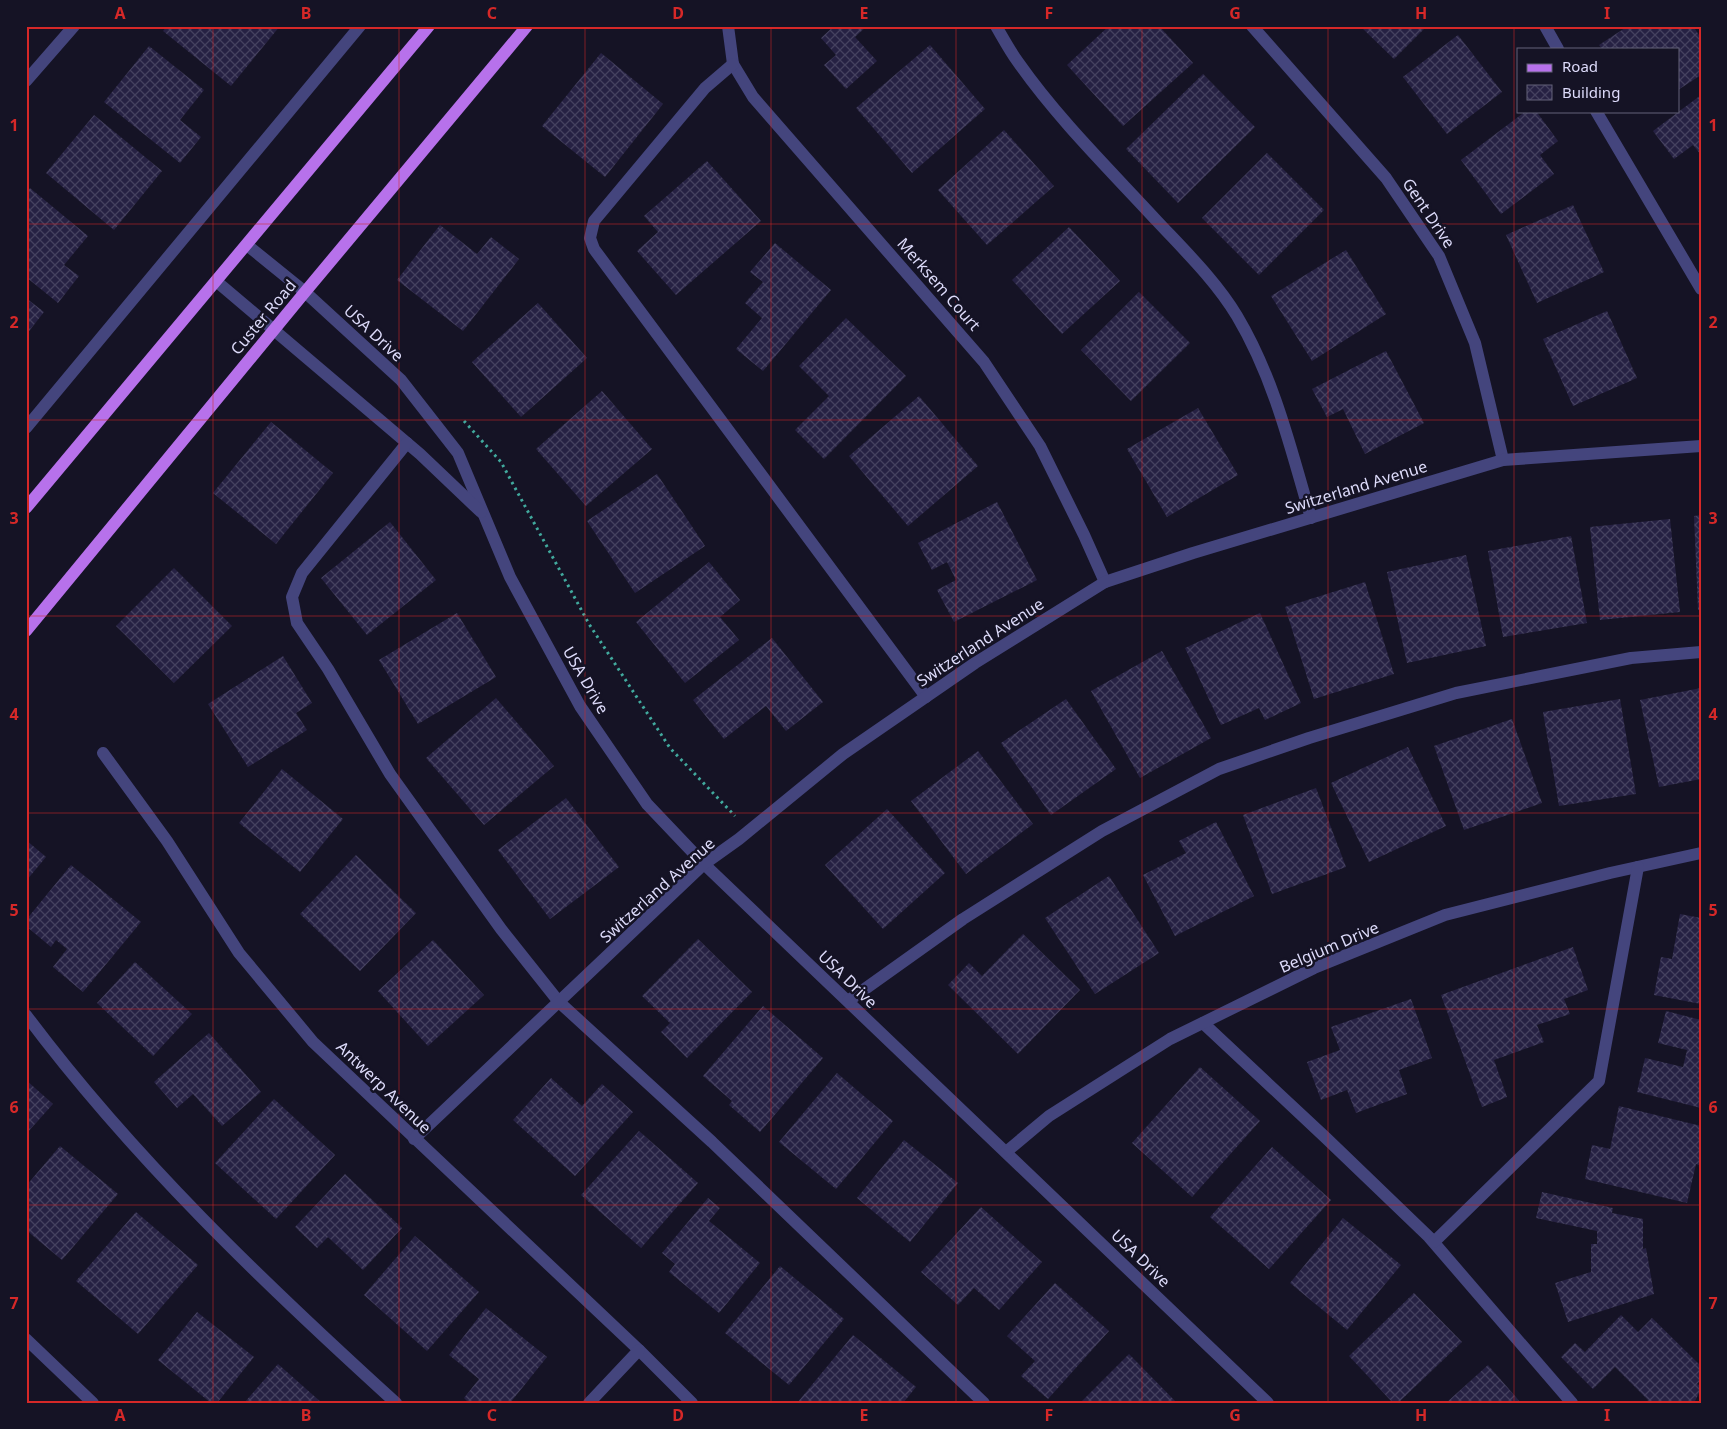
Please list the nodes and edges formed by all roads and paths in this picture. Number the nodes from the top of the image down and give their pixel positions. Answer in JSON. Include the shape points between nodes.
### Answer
{"nodes":[{"id":1,"x":74,"y":26,"type":"edge"},
{"id":2,"x":360,"y":26,"type":"edge"},
{"id":3,"x":429,"y":26,"type":"edge"},
{"id":4,"x":528,"y":26,"type":"edge"},
{"id":5,"x":728,"y":26,"type":"edge"},
{"id":6,"x":996,"y":26,"type":"edge"},
{"id":7,"x":1252,"y":26,"type":"edge"},
{"id":8,"x":1544,"y":26,"type":"edge"},
{"id":9,"x":1557,"y":48,"type":"edge"},
{"id":10,"x":733,"y":64,"type":"junction"},
{"id":11,"x":26,"y":81,"type":"edge"},
{"id":12,"x":1597,"y":112,"type":"edge"},
{"id":13,"x":246,"y":244,"type":"junction"},
{"id":14,"x":216,"y":281,"type":"junction"},
{"id":15,"x":1701,"y":289,"type":"edge"},
{"id":16,"x":305,"y":292,"type":"junction"},
{"id":17,"x":274,"y":329,"type":"junction"},
{"id":18,"x":461,"y":418,"type":"dead end"},
{"id":19,"x":26,"y":428,"type":"edge"},
{"id":20,"x":407,"y":443,"type":"junction"},
{"id":21,"x":1701,"y":446,"type":"edge"},
{"id":22,"x":1504,"y":460,"type":"junction"},
{"id":23,"x":26,"y":508,"type":"edge"},
{"id":24,"x":486,"y":517,"type":"junction"},
{"id":25,"x":1311,"y":518,"type":"junction"},
{"id":26,"x":1105,"y":582,"type":"junction"},
{"id":27,"x":26,"y":631,"type":"edge"},
{"id":28,"x":1701,"y":652,"type":"edge"},
{"id":29,"x":926,"y":697,"type":"junction"},
{"id":30,"x":102,"y":753,"type":"dead end"},
{"id":31,"x":749,"y":831,"type":"junction"},
{"id":32,"x":1701,"y":853,"type":"edge"},
{"id":33,"x":704,"y":864,"type":"junction"},
{"id":34,"x":1638,"y":867,"type":"junction"},
{"id":35,"x":848,"y":1001,"type":"junction"},
{"id":36,"x":559,"y":1002,"type":"junction"},
{"id":37,"x":26,"y":1016,"type":"edge"},
{"id":38,"x":1202,"y":1023,"type":"junction"},
{"id":39,"x":414,"y":1138,"type":"junction"},
{"id":40,"x":1006,"y":1152,"type":"junction"},
{"id":41,"x":1434,"y":1242,"type":"junction"},
{"id":42,"x":26,"y":1339,"type":"edge"},
{"id":43,"x":639,"y":1350,"type":"junction"},
{"id":44,"x":93,"y":1403,"type":"edge"},
{"id":45,"x":396,"y":1403,"type":"edge"},
{"id":46,"x":589,"y":1403,"type":"edge"},
{"id":47,"x":692,"y":1403,"type":"edge"},
{"id":48,"x":984,"y":1403,"type":"edge"},
{"id":49,"x":1268,"y":1403,"type":"edge"},
{"id":50,"x":1572,"y":1403,"type":"edge"}],
"edges":[{"from":1,"to":11,"type":"street"},
{"from":2,"to":19,"type":"street"},
{"from":3,"to":13,"type":"main road"},
{"from":4,"to":16,"type":"main road","name":"Custer Road"},
{"from":5,"to":10,"type":"street","name":"Merksem Court"},
{"from":6,"to":25,"type":"street","via":[[1035,85],[1202,270],[1236,315],[1259,358],[1278,409]]},
{"from":7,"to":22,"type":"street","name":"Gent Drive","via":[[1386,178],[1440,256],[1474,343]]},
{"from":8,"to":9,"type":"street"},
{"from":10,"to":26,"type":"street","name":"Merksem Court","via":[[753,97],[984,362],[1040,446]]},
{"from":10,"to":29,"type":"street","via":[[705,88],[594,220],[590,238],[594,249]]},
{"from":12,"to":15,"type":"street"},
{"from":13,"to":14,"type":"main road"},
{"from":13,"to":16,"type":"street","name":"USA Drive"},
{"from":14,"to":17,"type":"street","name":"USA Drive"},
{"from":14,"to":23,"type":"main road"},
{"from":16,"to":17,"type":"main road","name":"Custer Road"},
{"from":16,"to":24,"type":"street","name":"USA Drive","via":[[401,380],[458,453]]},
{"from":17,"to":20,"type":"street","name":"USA Drive"},
{"from":17,"to":27,"type":"main road","name":"Custer Road"},
{"from":18,"to":31,"type":"path","via":[[501,462],[589,624],[670,748]]},
{"from":20,"to":24,"type":"street","name":"USA Drive"},
{"from":20,"to":36,"type":"street","via":[[302,573],[292,597],[296,623],[328,669],[390,774],[501,928]]},
{"from":21,"to":22,"type":"street","name":"Switzerland Avenue"},
{"from":22,"to":25,"type":"street","name":"Switzerland Avenue"},
{"from":24,"to":33,"type":"street","name":"USA Drive","via":[[510,577],[580,706],[647,804]]},
{"from":25,"to":26,"type":"street","name":"Switzerland Avenue"},
{"from":26,"to":29,"type":"street","name":"Switzerland Avenue"},
{"from":28,"to":35,"type":"street","via":[[1630,658],[1456,693],[1219,769],[1102,831],[963,919]]},
{"from":29,"to":31,"type":"street","name":"Switzerland Avenue","via":[[843,754]]},
{"from":30,"to":39,"type":"street","name":"Antwerp Avenue","via":[[167,841],[239,953],[313,1042]]},
{"from":31,"to":33,"type":"street","name":"Switzerland Avenue"},
{"from":32,"to":34,"type":"street","name":"Belgium Drive"},
{"from":33,"to":35,"type":"street","name":"USA Drive"},
{"from":33,"to":36,"type":"street","name":"Switzerland Avenue"},
{"from":34,"to":38,"type":"street","name":"Belgium Drive","via":[[1445,915],[1314,968]]},
{"from":34,"to":41,"type":"street","via":[[1598,1081]]},
{"from":35,"to":40,"type":"street","name":"USA Drive"},
{"from":36,"to":39,"type":"street","name":"Switzerland Avenue"},
{"from":36,"to":48,"type":"street","via":[[712,1142]]},
{"from":37,"to":45,"type":"street","via":[[59,1059],[174,1190]]},
{"from":38,"to":40,"type":"street","name":"Belgium Drive","via":[[1170,1039],[1049,1116]]},
{"from":38,"to":41,"type":"street"},
{"from":39,"to":43,"type":"street","name":"Antwerp Avenue"},
{"from":40,"to":49,"type":"street","name":"USA Drive"},
{"from":41,"to":50,"type":"street"},
{"from":42,"to":44,"type":"street"},
{"from":43,"to":46,"type":"street"},
{"from":43,"to":47,"type":"street","name":"Antwerp Avenue"}]}
